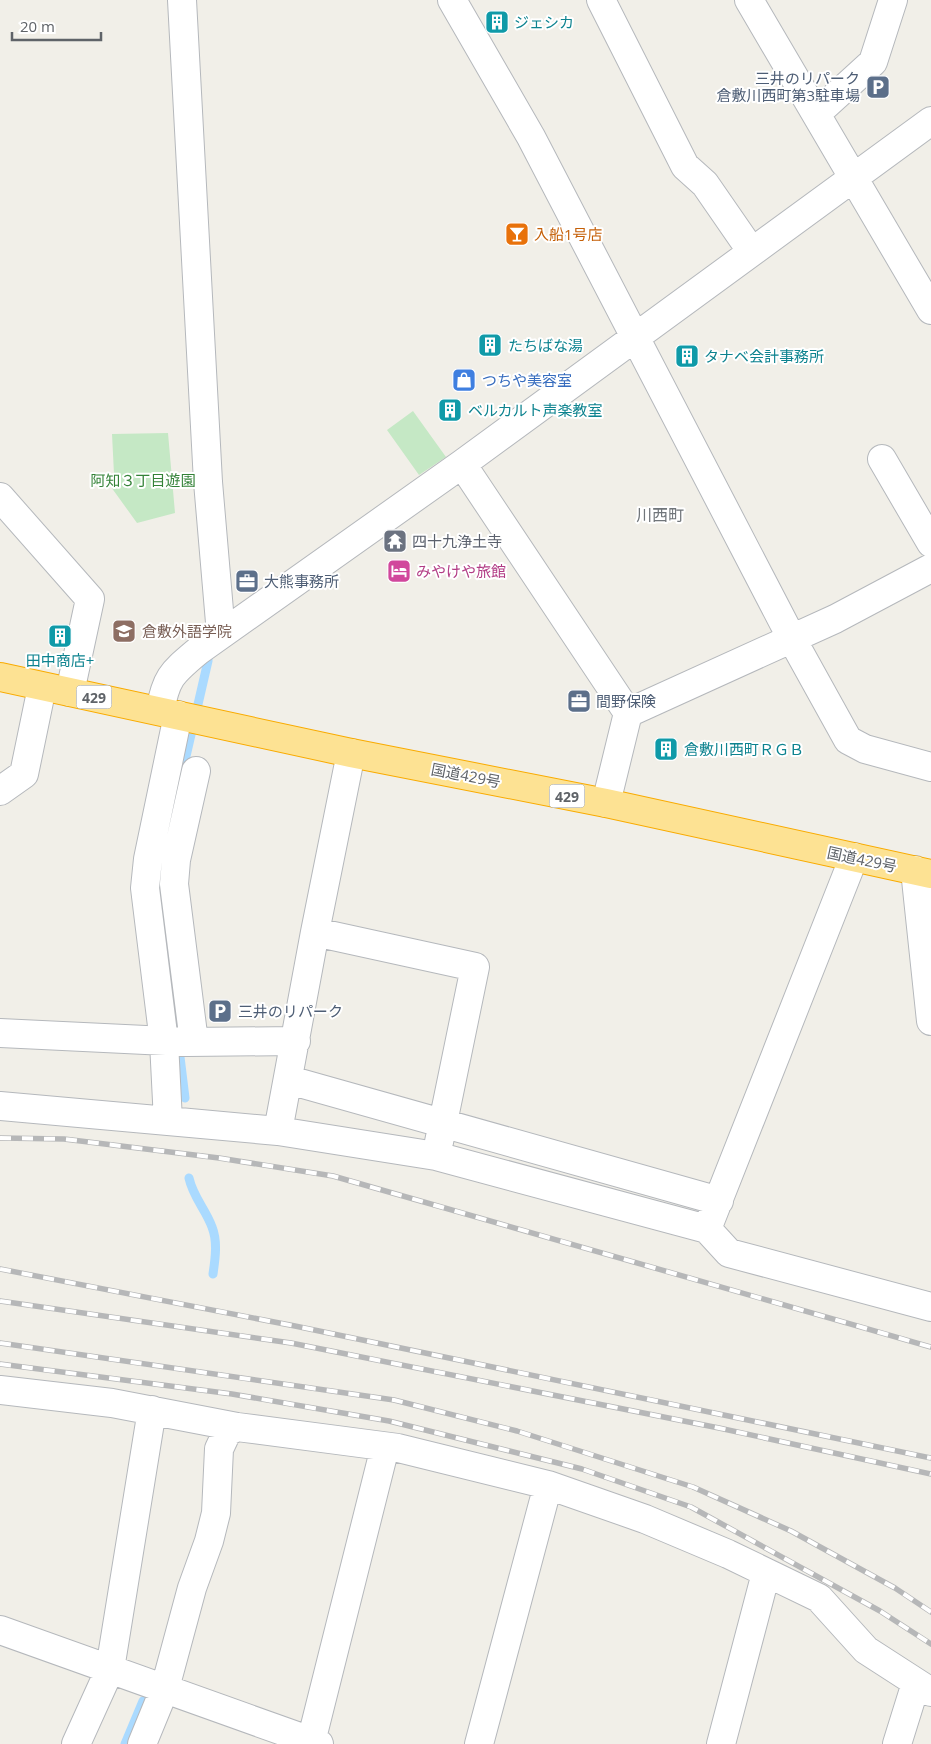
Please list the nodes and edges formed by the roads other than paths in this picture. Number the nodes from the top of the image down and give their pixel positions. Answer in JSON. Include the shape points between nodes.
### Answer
{"nodes":[{"id":1,"x":182,"y":0,"type":"edge"},
{"id":2,"x":452,"y":0,"type":"edge"},
{"id":3,"x":601,"y":0,"type":"edge"},
{"id":4,"x":749,"y":0,"type":"edge"},
{"id":5,"x":893,"y":0,"type":"edge"},
{"id":6,"x":816,"y":114,"type":"junction"},
{"id":7,"x":931,"y":121,"type":"edge"},
{"id":8,"x":855,"y":178,"type":"junction"},
{"id":9,"x":752,"y":252,"type":"junction"},
{"id":10,"x":931,"y":310,"type":"edge"},
{"id":11,"x":635,"y":338,"type":"junction"},
{"id":12,"x":882,"y":458,"type":"dead end"},
{"id":13,"x":462,"y":464,"type":"junction"},
{"id":14,"x":0,"y":497,"type":"edge"},
{"id":15,"x":931,"y":543,"type":"edge"},
{"id":16,"x":931,"y":568,"type":"edge"},
{"id":17,"x":792,"y":639,"type":"junction"},
{"id":18,"x":212,"y":641,"type":"junction"},
{"id":19,"x":0,"y":677,"type":"edge"},
{"id":20,"x":42,"y":687,"type":"junction"},
{"id":21,"x":70,"y":692,"type":"junction"},
{"id":22,"x":628,"y":713,"type":"junction"},
{"id":23,"x":182,"y":716,"type":"junction"},
{"id":24,"x":351,"y":753,"type":"junction"},
{"id":25,"x":931,"y":767,"type":"edge"},
{"id":26,"x":196,"y":771,"type":"dead end"},
{"id":27,"x":0,"y":791,"type":"edge"},
{"id":28,"x":606,"y":803,"type":"junction"},
{"id":29,"x":854,"y":858,"type":"junction"},
{"id":30,"x":923,"y":872,"type":"edge"},
{"id":31,"x":315,"y":932,"type":"junction"},
{"id":32,"x":931,"y":1022,"type":"edge"},
{"id":33,"x":0,"y":1033,"type":"edge"},
{"id":34,"x":296,"y":1041,"type":"junction"},
{"id":35,"x":179,"y":1042,"type":"junction"},
{"id":36,"x":289,"y":1080,"type":"junction"},
{"id":37,"x":0,"y":1106,"type":"edge"},
{"id":38,"x":168,"y":1121,"type":"junction"},
{"id":39,"x":443,"y":1123,"type":"junction"},
{"id":40,"x":278,"y":1131,"type":"junction"},
{"id":41,"x":436,"y":1156,"type":"junction"},
{"id":42,"x":719,"y":1201,"type":"junction"},
{"id":43,"x":707,"y":1229,"type":"junction"},
{"id":44,"x":931,"y":1307,"type":"edge"},
{"id":45,"x":0,"y":1390,"type":"edge"},
{"id":46,"x":152,"y":1410,"type":"junction"},
{"id":47,"x":237,"y":1427,"type":"junction"},
{"id":48,"x":385,"y":1447,"type":"junction"},
{"id":49,"x":548,"y":1485,"type":"junction"},
{"id":50,"x":766,"y":1573,"type":"junction"},
{"id":51,"x":0,"y":1630,"type":"edge"},
{"id":52,"x":110,"y":1669,"type":"junction"},
{"id":53,"x":924,"y":1687,"type":"edge"},
{"id":54,"x":165,"y":1688,"type":"junction"},
{"id":55,"x":315,"y":1743,"type":"edge"},
{"id":56,"x":76,"y":1744,"type":"edge"},
{"id":57,"x":142,"y":1744,"type":"edge"},
{"id":58,"x":480,"y":1744,"type":"edge"},
{"id":59,"x":721,"y":1744,"type":"edge"},
{"id":60,"x":897,"y":1744,"type":"edge"}],
"edges":[{"from":1,"to":18,"type":"street","via":[[188,279],[208,482]]},
{"from":2,"to":11,"type":"street","via":[[531,137]]},
{"from":3,"to":9,"type":"street","via":[[685,166],[705,184]]},
{"from":4,"to":6,"type":"street"},
{"from":5,"to":6,"type":"street","via":[[872,62]]},
{"from":6,"to":8,"type":"street"},
{"from":7,"to":8,"type":"street"},
{"from":8,"to":9,"type":"street"},
{"from":8,"to":10,"type":"street"},
{"from":9,"to":11,"type":"street"},
{"from":11,"to":13,"type":"street"},
{"from":11,"to":17,"type":"street"},
{"from":12,"to":15,"type":"street"},
{"from":13,"to":18,"type":"street"},
{"from":13,"to":22,"type":"street"},
{"from":14,"to":21,"type":"street","via":[[90,599]]},
{"from":16,"to":17,"type":"street"},
{"from":17,"to":22,"type":"street"},
{"from":17,"to":25,"type":"street","via":[[848,740],[865,750]]},
{"from":18,"to":23,"type":"street","via":[[171,675],[164,688]]},
{"from":19,"to":20,"type":"highway","name":"国道429号","number":"429"},
{"from":20,"to":21,"type":"highway","name":"国道429号","number":"429"},
{"from":20,"to":27,"type":"street","via":[[24,774]]},
{"from":21,"to":23,"type":"highway","name":"国道429号","number":"429"},
{"from":22,"to":28,"type":"street"},
{"from":23,"to":24,"type":"highway","name":"国道429号","number":"429"},
{"from":23,"to":35,"type":"street","via":[[148,859],[145,888]]},
{"from":24,"to":28,"type":"highway","name":"国道429号","number":"429"},
{"from":24,"to":31,"type":"street"},
{"from":26,"to":35,"type":"street","via":[[176,860],[174,884]]},
{"from":28,"to":29,"type":"highway","name":"国道429号","number":"429"},
{"from":29,"to":30,"type":"highway","name":"国道429号","number":"429"},
{"from":29,"to":42,"type":"street"},
{"from":30,"to":32,"type":"street"},
{"from":31,"to":34,"type":"street"},
{"from":31,"to":39,"type":"street","via":[[474,967]]},
{"from":33,"to":35,"type":"street"},
{"from":34,"to":35,"type":"street"},
{"from":34,"to":36,"type":"street"},
{"from":35,"to":38,"type":"street"},
{"from":36,"to":39,"type":"street"},
{"from":36,"to":40,"type":"street"},
{"from":37,"to":38,"type":"street"},
{"from":38,"to":40,"type":"street"},
{"from":39,"to":41,"type":"street"},
{"from":39,"to":42,"type":"street"},
{"from":40,"to":41,"type":"street"},
{"from":41,"to":43,"type":"street"},
{"from":42,"to":43,"type":"street"},
{"from":43,"to":44,"type":"street","via":[[729,1253]]},
{"from":45,"to":46,"type":"street"},
{"from":46,"to":47,"type":"street"},
{"from":46,"to":52,"type":"street"},
{"from":47,"to":48,"type":"street"},
{"from":47,"to":54,"type":"street","via":[[227,1432],[219,1449],[216,1513]]},
{"from":48,"to":49,"type":"street"},
{"from":48,"to":55,"type":"street"},
{"from":49,"to":50,"type":"street","via":[[645,1519]]},
{"from":49,"to":58,"type":"street"},
{"from":50,"to":53,"type":"street","via":[[820,1598],[866,1650]]},
{"from":50,"to":59,"type":"street"},
{"from":51,"to":52,"type":"street"},
{"from":52,"to":54,"type":"street"},
{"from":52,"to":56,"type":"street"},
{"from":53,"to":60,"type":"street"},
{"from":54,"to":55,"type":"street"},
{"from":54,"to":57,"type":"street"}]}
